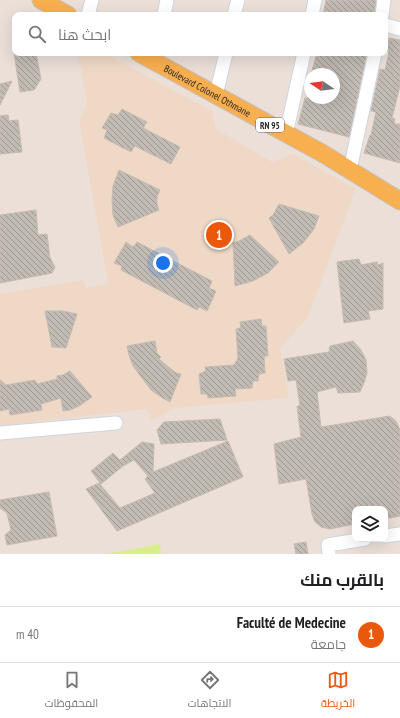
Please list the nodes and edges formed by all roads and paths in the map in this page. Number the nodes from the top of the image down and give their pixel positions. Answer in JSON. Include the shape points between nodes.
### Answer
{"nodes":[{"id":1,"x":41,"y":0,"type":"edge"},
{"id":2,"x":92,"y":0,"type":"edge"},
{"id":3,"x":167,"y":0,"type":"edge"},
{"id":4,"x":238,"y":0,"type":"edge"},
{"id":5,"x":315,"y":0,"type":"edge"},
{"id":6,"x":384,"y":0,"type":"edge"},
{"id":7,"x":63,"y":12,"type":"edge"},
{"id":8,"x":89,"y":12,"type":"edge"},
{"id":9,"x":165,"y":12,"type":"edge"},
{"id":10,"x":235,"y":12,"type":"edge"},
{"id":11,"x":313,"y":12,"type":"edge"},
{"id":12,"x":382,"y":12,"type":"edge"},
{"id":13,"x":388,"y":26,"type":"edge"},
{"id":14,"x":400,"y":28,"type":"edge"},
{"id":15,"x":225,"y":56,"type":"edge"},
{"id":16,"x":303,"y":56,"type":"edge"},
{"id":17,"x":374,"y":56,"type":"edge"},
{"id":18,"x":155,"y":57,"type":"edge"},
{"id":19,"x":216,"y":95,"type":"junction"},
{"id":20,"x":286,"y":134,"type":"junction"},
{"id":21,"x":350,"y":170,"type":"junction"},
{"id":22,"x":400,"y":201,"type":"edge"},
{"id":23,"x":116,"y":423,"type":"dead end"},
{"id":24,"x":0,"y":433,"type":"edge"},
{"id":25,"x":400,"y":534,"type":"edge"},
{"id":26,"x":388,"y":536,"type":"edge"},
{"id":27,"x":352,"y":541,"type":"edge"},
{"id":28,"x":329,"y":554,"type":"edge"}],
"edges":[{"from":1,"to":7,"type":"main road"},
{"from":2,"to":8,"type":"street"},
{"from":3,"to":9,"type":"street"},
{"from":4,"to":10,"type":"street"},
{"from":5,"to":11,"type":"street"},
{"from":6,"to":12,"type":"street"},
{"from":13,"to":14,"type":"street"},
{"from":15,"to":19,"type":"street"},
{"from":16,"to":20,"type":"street"},
{"from":17,"to":21,"type":"street"},
{"from":18,"to":19,"type":"main road","name":"Boulevard Colonel Othmane","number":"RN 95"},
{"from":19,"to":20,"type":"main road","name":"Boulevard Colonel Othmane","number":"RN 95"},
{"from":20,"to":21,"type":"main road","name":"Boulevard Colonel Othmane","number":"RN 95"},
{"from":21,"to":22,"type":"main road","name":"Boulevard Colonel Othmane","number":"RN 95"},
{"from":23,"to":24,"type":"street"},
{"from":25,"to":26,"type":"street"},
{"from":27,"to":28,"type":"street","via":[[328,545]]}]}
